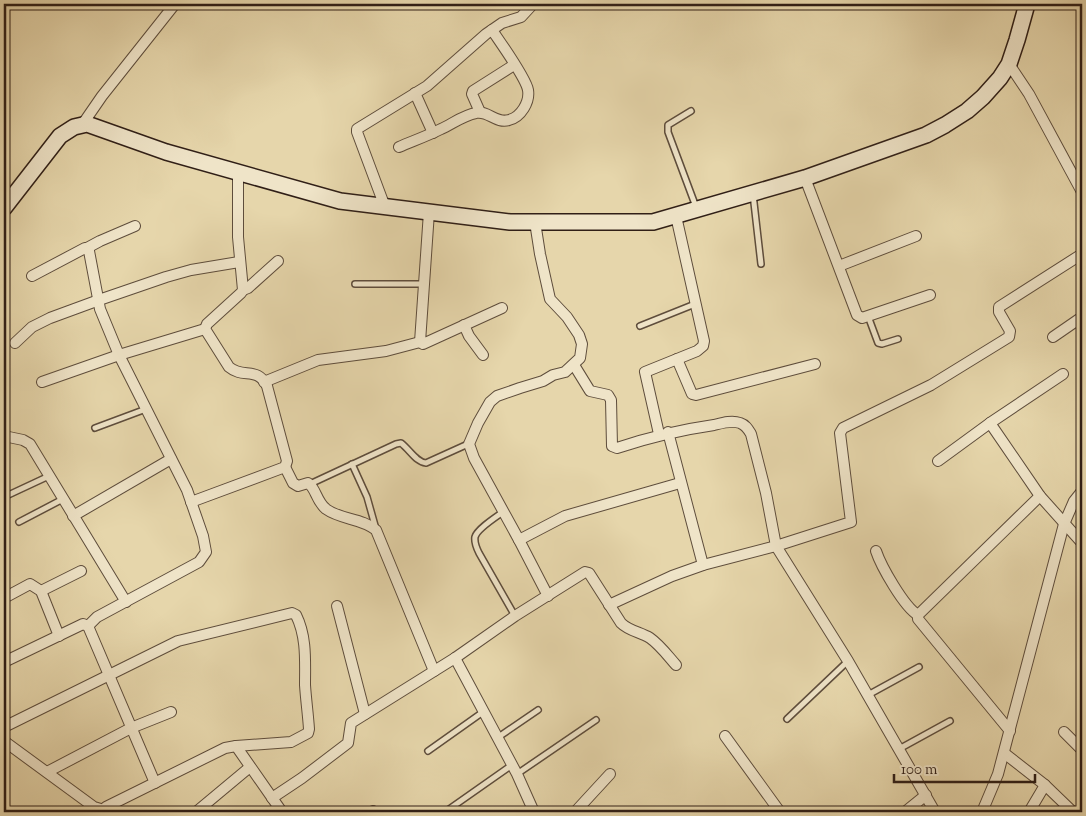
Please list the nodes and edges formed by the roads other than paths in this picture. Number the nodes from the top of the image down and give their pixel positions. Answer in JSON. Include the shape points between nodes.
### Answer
{"nodes":[{"id":1,"x":175,"y":4,"type":"edge"},
{"id":2,"x":533,"y":4,"type":"edge"},
{"id":3,"x":1026,"y":4,"type":"edge"},
{"id":4,"x":492,"y":30,"type":"junction"},
{"id":5,"x":1009,"y":64,"type":"junction"},
{"id":6,"x":514,"y":65,"type":"junction"},
{"id":7,"x":415,"y":94,"type":"junction"},
{"id":8,"x":691,"y":111,"type":"dead end"},
{"id":9,"x":480,"y":112,"type":"junction"},
{"id":10,"x":82,"y":125,"type":"junction"},
{"id":11,"x":433,"y":133,"type":"junction"},
{"id":12,"x":398,"y":147,"type":"dead end"},
{"id":13,"x":238,"y":173,"type":"junction"},
{"id":14,"x":805,"y":178,"type":"junction"},
{"id":15,"x":1082,"y":192,"type":"edge"},
{"id":16,"x":753,"y":194,"type":"junction"},
{"id":17,"x":385,"y":207,"type":"junction"},
{"id":18,"x":4,"y":208,"type":"edge"},
{"id":19,"x":696,"y":210,"type":"junction"},
{"id":20,"x":428,"y":212,"type":"junction"},
{"id":21,"x":676,"y":216,"type":"junction"},
{"id":22,"x":535,"y":222,"type":"junction"},
{"id":23,"x":135,"y":226,"type":"dead end"},
{"id":24,"x":916,"y":236,"type":"dead end"},
{"id":25,"x":87,"y":248,"type":"junction"},
{"id":26,"x":1082,"y":254,"type":"edge"},
{"id":27,"x":278,"y":261,"type":"dead end"},
{"id":28,"x":239,"y":262,"type":"junction"},
{"id":29,"x":761,"y":264,"type":"dead end"},
{"id":30,"x":839,"y":266,"type":"junction"},
{"id":31,"x":32,"y":276,"type":"dead end"},
{"id":32,"x":355,"y":284,"type":"dead end"},
{"id":33,"x":423,"y":284,"type":"junction"},
{"id":34,"x":242,"y":290,"type":"junction"},
{"id":35,"x":930,"y":295,"type":"dead end"},
{"id":36,"x":99,"y":300,"type":"junction"},
{"id":37,"x":695,"y":304,"type":"junction"},
{"id":38,"x":502,"y":308,"type":"dead end"},
{"id":39,"x":868,"y":316,"type":"junction"},
{"id":40,"x":1082,"y":316,"type":"edge"},
{"id":41,"x":464,"y":325,"type":"junction"},
{"id":42,"x":640,"y":326,"type":"dead end"},
{"id":43,"x":205,"y":329,"type":"junction"},
{"id":44,"x":1053,"y":337,"type":"dead end"},
{"id":45,"x":898,"y":339,"type":"dead end"},
{"id":46,"x":420,"y":342,"type":"junction"},
{"id":47,"x":15,"y":343,"type":"dead end"},
{"id":48,"x":119,"y":355,"type":"junction"},
{"id":49,"x":483,"y":356,"type":"dead end"},
{"id":50,"x":677,"y":358,"type":"junction"},
{"id":51,"x":815,"y":364,"type":"dead end"},
{"id":52,"x":574,"y":365,"type":"junction"},
{"id":53,"x":1063,"y":374,"type":"dead end"},
{"id":54,"x":42,"y":382,"type":"dead end"},
{"id":55,"x":264,"y":382,"type":"junction"},
{"id":56,"x":146,"y":408,"type":"junction"},
{"id":57,"x":990,"y":423,"type":"junction"},
{"id":58,"x":95,"y":428,"type":"dead end"},
{"id":59,"x":664,"y":433,"type":"junction"},
{"id":60,"x":4,"y":436,"type":"edge"},
{"id":61,"x":469,"y":444,"type":"junction"},
{"id":62,"x":171,"y":459,"type":"junction"},
{"id":63,"x":938,"y":461,"type":"dead end"},
{"id":64,"x":352,"y":464,"type":"junction"},
{"id":65,"x":285,"y":467,"type":"junction"},
{"id":66,"x":49,"y":476,"type":"junction"},
{"id":67,"x":680,"y":483,"type":"junction"},
{"id":68,"x":310,"y":484,"type":"junction"},
{"id":69,"x":1082,"y":491,"type":"edge"},
{"id":70,"x":1040,"y":496,"type":"junction"},
{"id":71,"x":4,"y":497,"type":"edge"},
{"id":72,"x":63,"y":499,"type":"junction"},
{"id":73,"x":191,"y":502,"type":"junction"},
{"id":74,"x":503,"y":512,"type":"junction"},
{"id":75,"x":73,"y":516,"type":"junction"},
{"id":76,"x":19,"y":522,"type":"dead end"},
{"id":77,"x":1064,"y":524,"type":"junction"},
{"id":78,"x":376,"y":530,"type":"junction"},
{"id":79,"x":520,"y":540,"type":"junction"},
{"id":80,"x":1082,"y":543,"type":"edge"},
{"id":81,"x":776,"y":546,"type":"junction"},
{"id":82,"x":876,"y":551,"type":"dead end"},
{"id":83,"x":703,"y":565,"type":"junction"},
{"id":84,"x":81,"y":571,"type":"dead end"},
{"id":85,"x":41,"y":591,"type":"junction"},
{"id":86,"x":548,"y":596,"type":"junction"},
{"id":87,"x":4,"y":598,"type":"edge"},
{"id":88,"x":126,"y":602,"type":"junction"},
{"id":89,"x":609,"y":605,"type":"junction"},
{"id":90,"x":337,"y":606,"type":"dead end"},
{"id":91,"x":918,"y":615,"type":"junction"},
{"id":92,"x":515,"y":616,"type":"junction"},
{"id":93,"x":88,"y":626,"type":"junction"},
{"id":94,"x":59,"y":636,"type":"junction"},
{"id":95,"x":455,"y":658,"type":"junction"},
{"id":96,"x":848,"y":661,"type":"junction"},
{"id":97,"x":4,"y":662,"type":"edge"},
{"id":98,"x":676,"y":664,"type":"dead end"},
{"id":99,"x":919,"y":667,"type":"dead end"},
{"id":100,"x":434,"y":671,"type":"junction"},
{"id":101,"x":109,"y":675,"type":"junction"},
{"id":102,"x":868,"y":695,"type":"junction"},
{"id":103,"x":538,"y":710,"type":"dead end"},
{"id":104,"x":171,"y":712,"type":"dead end"},
{"id":105,"x":484,"y":712,"type":"junction"},
{"id":106,"x":365,"y":714,"type":"junction"},
{"id":107,"x":788,"y":719,"type":"dead end"},
{"id":108,"x":596,"y":720,"type":"dead end"},
{"id":109,"x":950,"y":720,"type":"dead end"},
{"id":110,"x":4,"y":727,"type":"edge"},
{"id":111,"x":132,"y":728,"type":"junction"},
{"id":112,"x":1010,"y":731,"type":"junction"},
{"id":113,"x":1064,"y":732,"type":"dead end"},
{"id":114,"x":725,"y":736,"type":"dead end"},
{"id":115,"x":497,"y":738,"type":"junction"},
{"id":116,"x":4,"y":740,"type":"edge"},
{"id":117,"x":236,"y":746,"type":"junction"},
{"id":118,"x":899,"y":749,"type":"junction"},
{"id":119,"x":1082,"y":750,"type":"edge"},
{"id":120,"x":428,"y":751,"type":"dead end"},
{"id":121,"x":1004,"y":753,"type":"junction"},
{"id":122,"x":250,"y":767,"type":"junction"},
{"id":123,"x":514,"y":769,"type":"junction"},
{"id":124,"x":47,"y":772,"type":"junction"},
{"id":125,"x":610,"y":774,"type":"dead end"},
{"id":126,"x":155,"y":783,"type":"junction"},
{"id":127,"x":1045,"y":785,"type":"junction"},
{"id":128,"x":926,"y":795,"type":"junction"},
{"id":129,"x":272,"y":798,"type":"junction"},
{"id":130,"x":104,"y":811,"type":"edge"},
{"id":131,"x":279,"y":811,"type":"edge"},
{"id":132,"x":196,"y":812,"type":"edge"},
{"id":133,"x":445,"y":812,"type":"edge"},
{"id":134,"x":534,"y":812,"type":"edge"},
{"id":135,"x":575,"y":812,"type":"edge"},
{"id":136,"x":780,"y":812,"type":"edge"},
{"id":137,"x":905,"y":812,"type":"edge"},
{"id":138,"x":935,"y":812,"type":"edge"},
{"id":139,"x":982,"y":812,"type":"edge"},
{"id":140,"x":1029,"y":812,"type":"edge"},
{"id":141,"x":1073,"y":812,"type":"edge"}],
"edges":[{"from":1,"to":10,"type":"street"},
{"from":2,"to":4,"type":"street","via":[[521,17]]},
{"from":3,"to":5,"type":"street"},
{"from":4,"to":6,"type":"street"},
{"from":4,"to":7,"type":"street"},
{"from":5,"to":14,"type":"street","via":[[983,97],[946,125]]},
{"from":5,"to":15,"type":"street","via":[[1029,94]]},
{"from":6,"to":9,"type":"street","via":[[473,91]]},
{"from":6,"to":9,"type":"street","via":[[528,90],[528,98],[521,111],[506,121]]},
{"from":7,"to":11,"type":"street"},
{"from":7,"to":17,"type":"street","via":[[356,130]]},
{"from":8,"to":19,"type":"lane","via":[[668,125],[668,132]]},
{"from":9,"to":11,"type":"street"},
{"from":10,"to":13,"type":"street"},
{"from":10,"to":18,"type":"street","via":[[60,136]]},
{"from":11,"to":12,"type":"street"},
{"from":13,"to":17,"type":"street","via":[[340,201]]},
{"from":13,"to":28,"type":"street"},
{"from":14,"to":16,"type":"street"},
{"from":14,"to":30,"type":"street"},
{"from":16,"to":19,"type":"street"},
{"from":16,"to":29,"type":"lane"},
{"from":17,"to":20,"type":"street"},
{"from":19,"to":21,"type":"street"},
{"from":20,"to":22,"type":"street"},
{"from":20,"to":33,"type":"street"},
{"from":21,"to":22,"type":"street","via":[[653,222]]},
{"from":21,"to":37,"type":"street"},
{"from":22,"to":52,"type":"street","via":[[550,299],[567,317],[582,344],[580,358]]},
{"from":23,"to":25,"type":"street"},
{"from":24,"to":30,"type":"street"},
{"from":25,"to":31,"type":"street"},
{"from":25,"to":36,"type":"street"},
{"from":26,"to":81,"type":"street","via":[[1000,307],[999,312],[1010,331],[1009,338],[931,384],[843,428],[840,433],[851,522]]},
{"from":27,"to":34,"type":"street"},
{"from":28,"to":34,"type":"street"},
{"from":28,"to":36,"type":"street","via":[[191,270]]},
{"from":30,"to":39,"type":"street","via":[[857,314],[862,318]]},
{"from":32,"to":33,"type":"lane"},
{"from":33,"to":46,"type":"street"},
{"from":34,"to":43,"type":"street"},
{"from":35,"to":39,"type":"street"},
{"from":36,"to":47,"type":"street","via":[[32,327]]},
{"from":36,"to":48,"type":"street"},
{"from":37,"to":42,"type":"lane"},
{"from":37,"to":50,"type":"street","via":[[703,346]]},
{"from":38,"to":41,"type":"street"},
{"from":39,"to":45,"type":"lane","via":[[878,343]]},
{"from":40,"to":44,"type":"street"},
{"from":41,"to":46,"type":"street","via":[[423,344]]},
{"from":41,"to":49,"type":"street"},
{"from":43,"to":48,"type":"street"},
{"from":43,"to":55,"type":"street","via":[[229,367],[255,374]]},
{"from":46,"to":55,"type":"street","via":[[386,351],[318,360]]},
{"from":48,"to":54,"type":"street"},
{"from":48,"to":56,"type":"street"},
{"from":50,"to":51,"type":"street","via":[[692,394],[696,395]]},
{"from":50,"to":59,"type":"street","via":[[645,372]]},
{"from":52,"to":59,"type":"street","via":[[590,391],[608,395],[611,400],[612,446],[616,448]]},
{"from":52,"to":61,"type":"street","via":[[543,381],[497,396],[483,413]]},
{"from":53,"to":57,"type":"street"},
{"from":55,"to":65,"type":"street","via":[[287,459]]},
{"from":56,"to":58,"type":"lane"},
{"from":56,"to":62,"type":"street"},
{"from":57,"to":63,"type":"street"},
{"from":57,"to":70,"type":"street"},
{"from":59,"to":67,"type":"street"},
{"from":59,"to":81,"type":"street","via":[[732,422],[747,428],[766,493]]},
{"from":60,"to":66,"type":"street","via":[[30,444]]},
{"from":61,"to":64,"type":"lane","via":[[422,462],[401,443]]},
{"from":61,"to":74,"type":"street"},
{"from":62,"to":73,"type":"street"},
{"from":62,"to":75,"type":"street"},
{"from":64,"to":68,"type":"lane"},
{"from":64,"to":78,"type":"lane","via":[[367,497]]},
{"from":65,"to":68,"type":"street","via":[[295,485]]},
{"from":65,"to":73,"type":"street"},
{"from":66,"to":71,"type":"lane"},
{"from":66,"to":72,"type":"street"},
{"from":67,"to":79,"type":"street","via":[[565,516]]},
{"from":67,"to":83,"type":"street"},
{"from":68,"to":78,"type":"street","via":[[325,508]]},
{"from":69,"to":77,"type":"street"},
{"from":70,"to":77,"type":"street"},
{"from":70,"to":91,"type":"street"},
{"from":72,"to":75,"type":"street"},
{"from":72,"to":76,"type":"lane"},
{"from":73,"to":88,"type":"street","via":[[206,552],[199,562]]},
{"from":74,"to":79,"type":"street"},
{"from":74,"to":92,"type":"lane","via":[[480,530],[475,536],[475,543]]},
{"from":75,"to":88,"type":"street"},
{"from":77,"to":80,"type":"street"},
{"from":77,"to":112,"type":"street"},
{"from":78,"to":100,"type":"street"},
{"from":79,"to":86,"type":"street"},
{"from":81,"to":83,"type":"street"},
{"from":81,"to":96,"type":"street"},
{"from":82,"to":91,"type":"street","via":[[887,576]]},
{"from":83,"to":89,"type":"street"},
{"from":84,"to":85,"type":"street"},
{"from":85,"to":87,"type":"street","via":[[30,584]]},
{"from":85,"to":94,"type":"street"},
{"from":86,"to":89,"type":"street","via":[[586,572]]},
{"from":86,"to":92,"type":"street"},
{"from":88,"to":93,"type":"street","via":[[97,617]]},
{"from":89,"to":98,"type":"street","via":[[624,626],[653,641]]},
{"from":90,"to":106,"type":"street"},
{"from":91,"to":112,"type":"street"},
{"from":92,"to":95,"type":"street"},
{"from":93,"to":94,"type":"street","via":[[84,624]]},
{"from":93,"to":101,"type":"street"},
{"from":94,"to":97,"type":"street"},
{"from":95,"to":100,"type":"street"},
{"from":95,"to":105,"type":"street"},
{"from":96,"to":102,"type":"street"},
{"from":96,"to":107,"type":"lane"},
{"from":99,"to":102,"type":"lane"},
{"from":100,"to":106,"type":"street"},
{"from":101,"to":110,"type":"street"},
{"from":101,"to":111,"type":"street"},
{"from":101,"to":117,"type":"street","via":[[184,639],[294,614],[305,650],[308,731],[291,742]]},
{"from":102,"to":118,"type":"street"},
{"from":103,"to":115,"type":"lane"},
{"from":104,"to":111,"type":"street"},
{"from":105,"to":115,"type":"street"},
{"from":105,"to":120,"type":"lane"},
{"from":106,"to":129,"type":"street","via":[[351,724],[348,743]]},
{"from":108,"to":123,"type":"lane"},
{"from":109,"to":118,"type":"lane"},
{"from":111,"to":124,"type":"street"},
{"from":111,"to":126,"type":"street"},
{"from":112,"to":121,"type":"street"},
{"from":113,"to":119,"type":"street"},
{"from":114,"to":136,"type":"street"},
{"from":115,"to":123,"type":"street"},
{"from":116,"to":124,"type":"street"},
{"from":117,"to":122,"type":"street"},
{"from":117,"to":126,"type":"street","via":[[225,748]]},
{"from":118,"to":128,"type":"street"},
{"from":121,"to":127,"type":"street"},
{"from":121,"to":139,"type":"street"},
{"from":122,"to":129,"type":"street"},
{"from":122,"to":132,"type":"street"},
{"from":123,"to":133,"type":"lane"},
{"from":123,"to":134,"type":"street"},
{"from":124,"to":130,"type":"street"},
{"from":125,"to":135,"type":"street"},
{"from":126,"to":130,"type":"street","via":[[106,807]]},
{"from":127,"to":140,"type":"street"},
{"from":127,"to":141,"type":"street"},
{"from":128,"to":137,"type":"street"},
{"from":128,"to":138,"type":"street"},
{"from":129,"to":131,"type":"street"}]}
